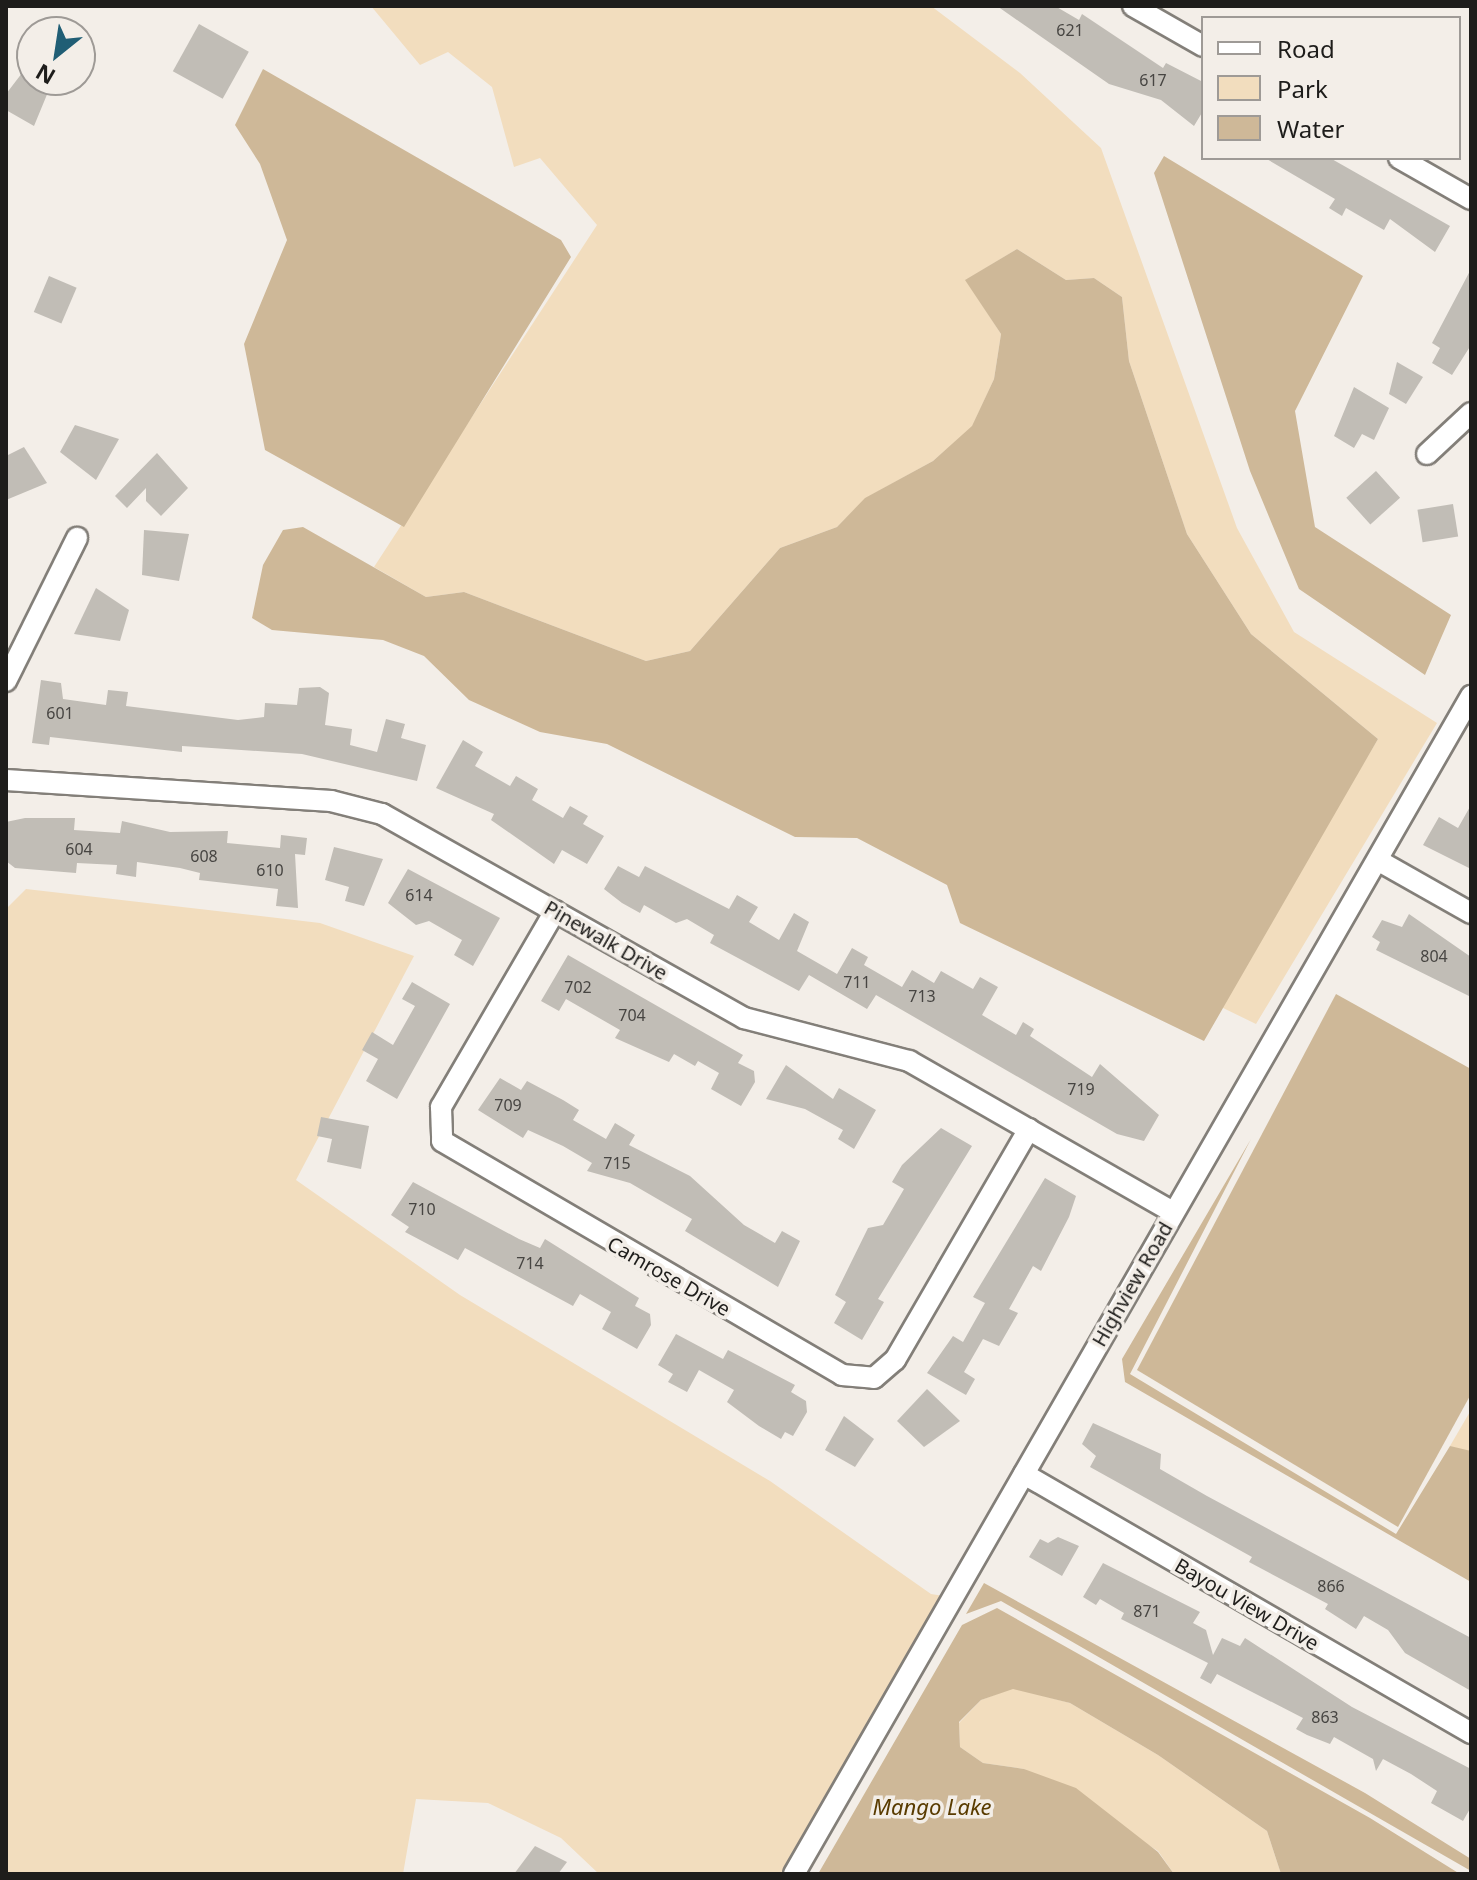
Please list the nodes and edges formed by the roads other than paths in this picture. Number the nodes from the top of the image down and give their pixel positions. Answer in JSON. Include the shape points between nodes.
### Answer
{"nodes":[{"id":1,"x":1133,"y":6,"type":"edge"},
{"id":2,"x":1201,"y":45,"type":"edge"},
{"id":3,"x":1403,"y":160,"type":"edge"},
{"id":4,"x":1471,"y":199,"type":"edge"},
{"id":5,"x":1471,"y":413,"type":"edge"},
{"id":6,"x":1427,"y":454,"type":"dead end"},
{"id":7,"x":77,"y":538,"type":"dead end"},
{"id":8,"x":6,"y":681,"type":"edge"},
{"id":9,"x":1471,"y":696,"type":"edge"},
{"id":10,"x":6,"y":780,"type":"edge"},
{"id":11,"x":1379,"y":861,"type":"junction"},
{"id":12,"x":555,"y":911,"type":"junction"},
{"id":13,"x":1471,"y":913,"type":"edge"},
{"id":14,"x":1029,"y":1129,"type":"junction"},
{"id":15,"x":1173,"y":1212,"type":"junction"},
{"id":16,"x":1024,"y":1474,"type":"junction"},
{"id":17,"x":1471,"y":1733,"type":"edge"},
{"id":18,"x":794,"y":1874,"type":"edge"}],
"edges":[{"from":1,"to":2,"type":"street"},
{"from":3,"to":4,"type":"street"},
{"from":5,"to":6,"type":"street"},
{"from":7,"to":8,"type":"street"},
{"from":9,"to":11,"type":"street","name":"Highview Road"},
{"from":10,"to":12,"type":"street","name":"Pinewalk Drive","via":[[355,807],[407,826]]},
{"from":11,"to":13,"type":"street"},
{"from":11,"to":15,"type":"street","name":"Highview Road"},
{"from":12,"to":14,"type":"street","name":"Pinewalk Drive","via":[[768,1029],[881,1050]]},
{"from":12,"to":14,"type":"street","name":"Camrose Drive","via":[[441,1107],[442,1141],[842,1375],[874,1378],[895,1360]]},
{"from":14,"to":15,"type":"street","name":"Pinewalk Drive"},
{"from":15,"to":16,"type":"street","name":"Highview Road"},
{"from":16,"to":17,"type":"street","name":"Bayou View Drive"},
{"from":16,"to":18,"type":"street","name":"Highview Road"}]}
